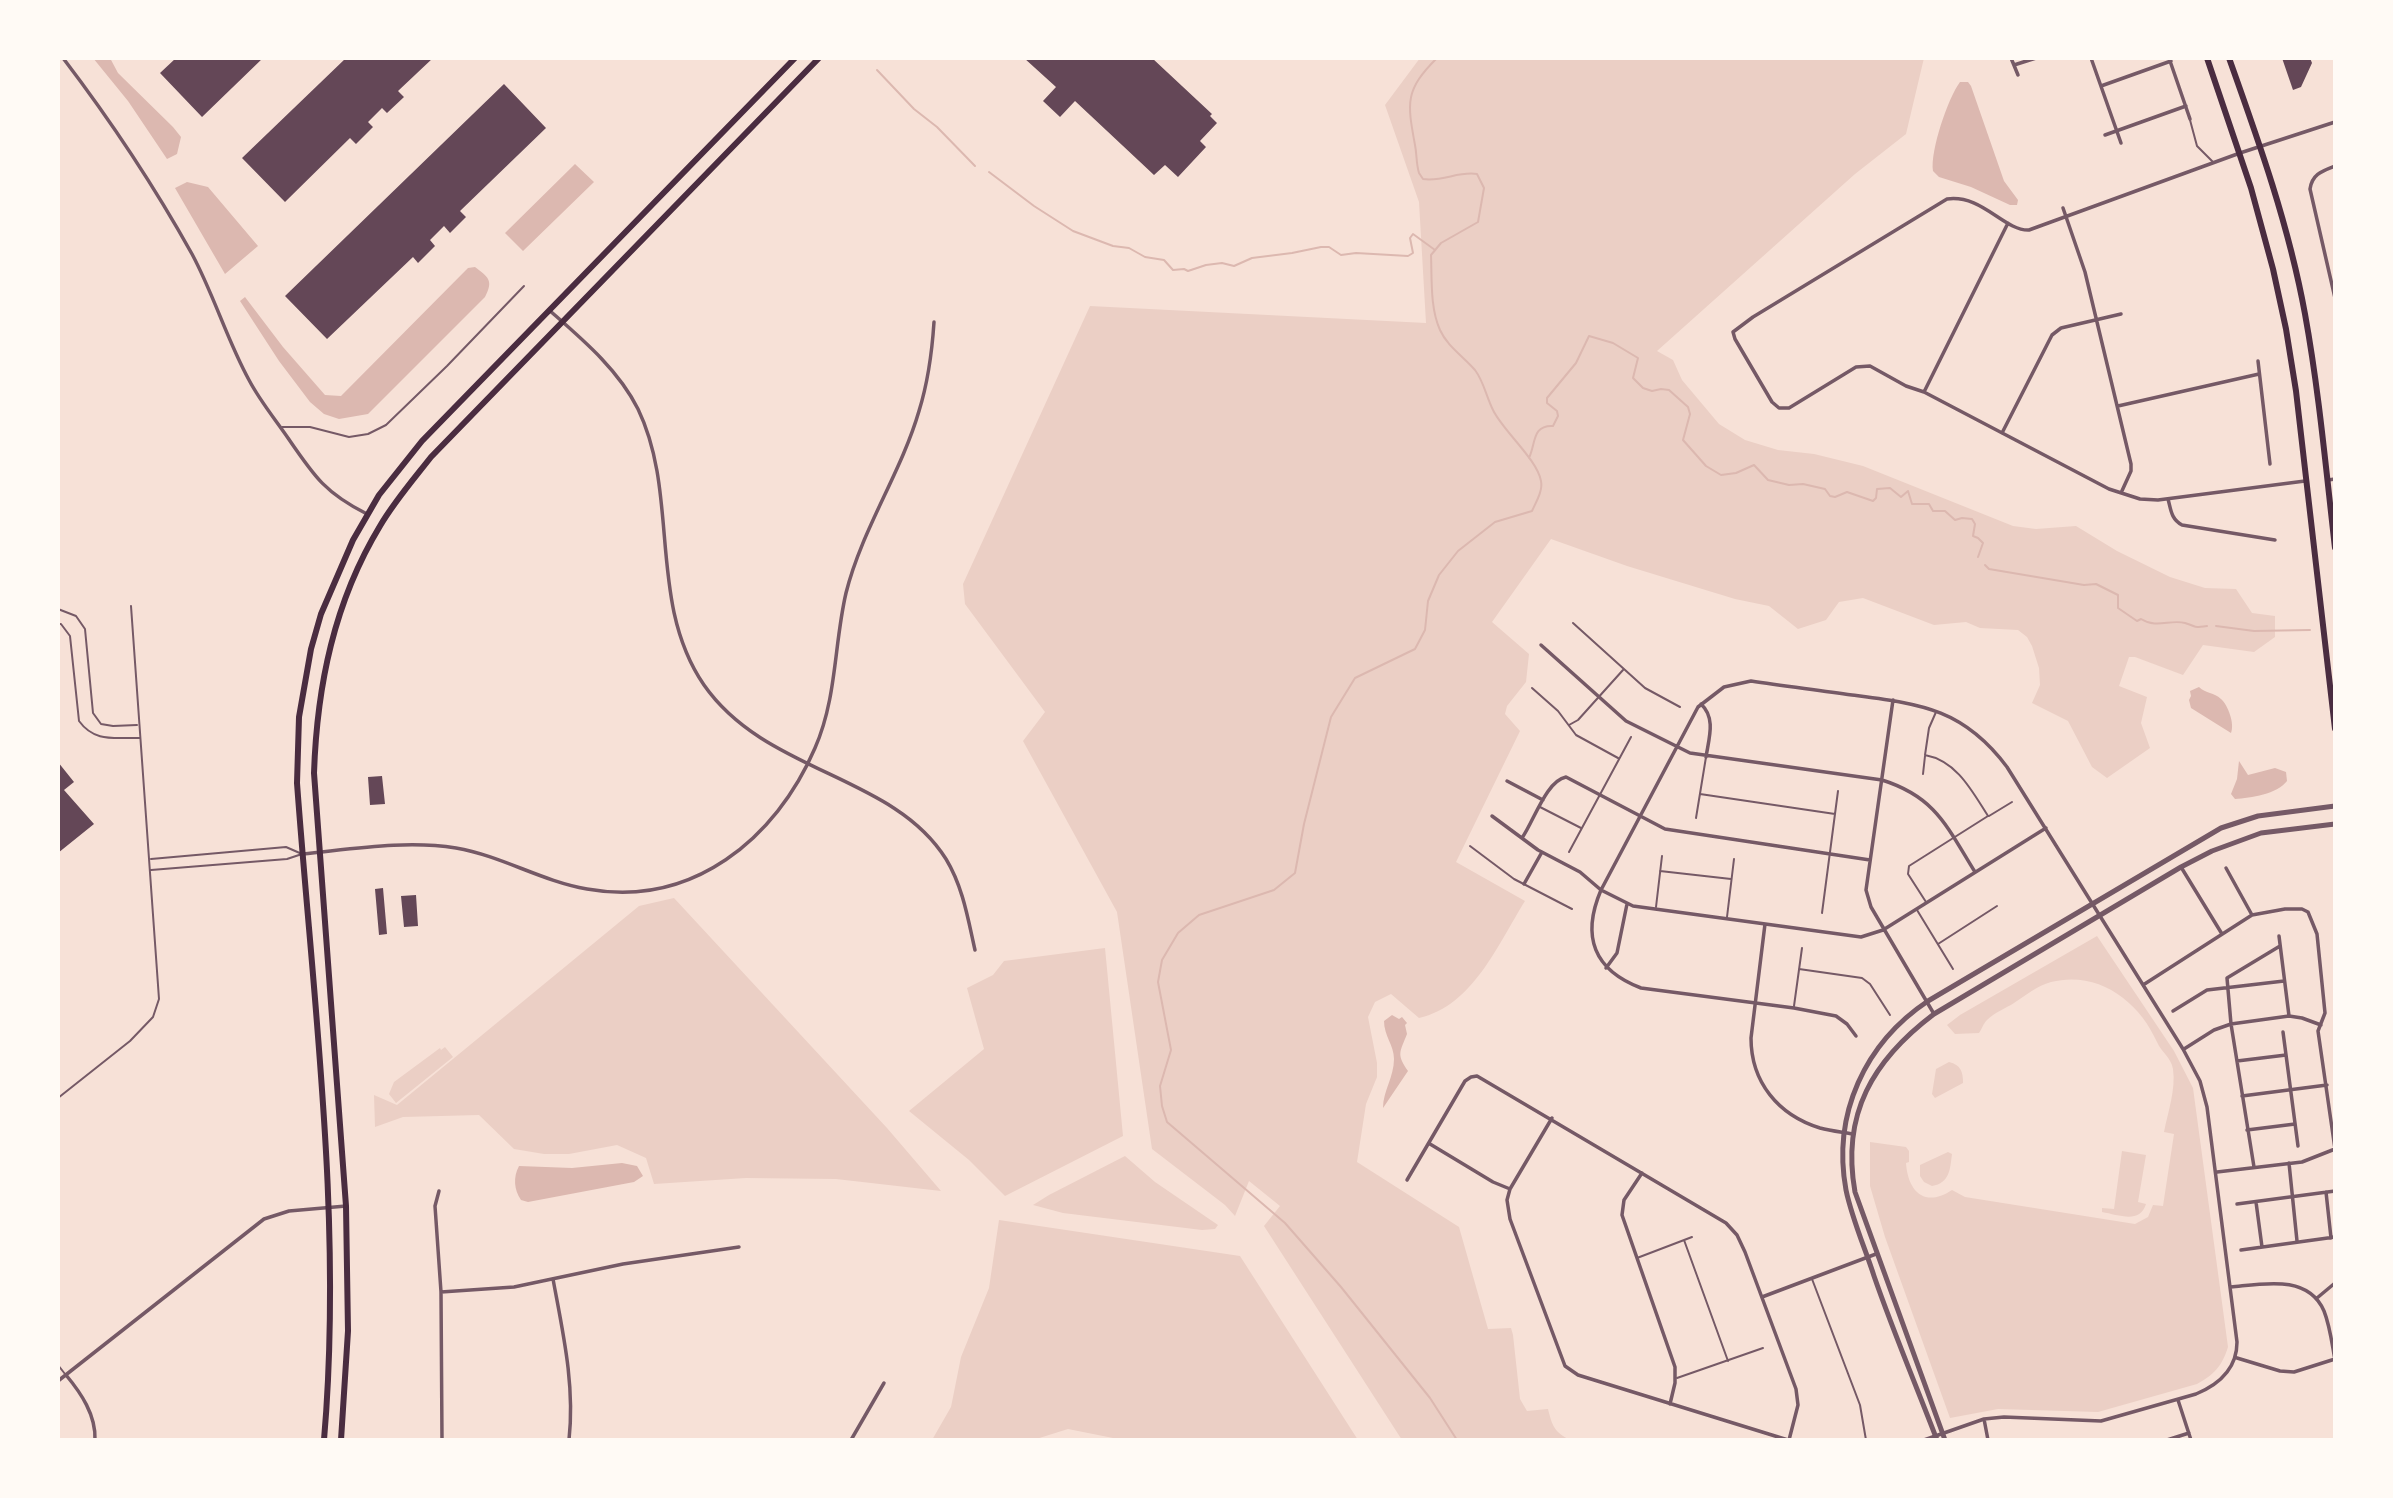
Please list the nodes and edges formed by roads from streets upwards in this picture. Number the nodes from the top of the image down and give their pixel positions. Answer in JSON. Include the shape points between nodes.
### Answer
{"nodes":[{"id":1,"x":63,"y":58,"type":"edge"},
{"id":2,"x":795,"y":58,"type":"edge"},
{"id":3,"x":819,"y":58,"type":"edge"},
{"id":4,"x":2011,"y":58,"type":"edge"},
{"id":5,"x":2036,"y":58,"type":"edge"},
{"id":6,"x":2091,"y":58,"type":"edge"},
{"id":7,"x":2207,"y":58,"type":"edge"},
{"id":8,"x":2229,"y":58,"type":"edge"},
{"id":9,"x":2170,"y":60,"type":"edge"},
{"id":10,"x":2014,"y":65,"type":"junction"},
{"id":11,"x":2018,"y":75,"type":"dead end"},
{"id":12,"x":2101,"y":86,"type":"junction"},
{"id":13,"x":2186,"y":106,"type":"junction"},
{"id":14,"x":2190,"y":119,"type":"road end"},
{"id":15,"x":2335,"y":122,"type":"edge"},
{"id":16,"x":2117,"y":131,"type":"junction"},
{"id":17,"x":2105,"y":135,"type":"dead end"},
{"id":18,"x":2121,"y":143,"type":"dead end"},
{"id":19,"x":2261,"y":147,"type":"junction"},
{"id":20,"x":2240,"y":153,"type":"junction"},
{"id":21,"x":2335,"y":166,"type":"edge"},
{"id":22,"x":2063,"y":208,"type":"dead end"},
{"id":23,"x":2066,"y":217,"type":"junction"},
{"id":24,"x":2008,"y":223,"type":"junction"},
{"id":25,"x":2335,"y":298,"type":"edge"},
{"id":26,"x":550,"y":310,"type":"junction"},
{"id":27,"x":2121,"y":314,"type":"dead end"},
{"id":28,"x":2097,"y":320,"type":"junction"},
{"id":29,"x":563,"y":322,"type":"junction"},
{"id":30,"x":934,"y":323,"type":"dead end"},
{"id":31,"x":2258,"y":361,"type":"dead end"},
{"id":32,"x":2259,"y":374,"type":"junction"},
{"id":33,"x":1924,"y":392,"type":"junction"},
{"id":34,"x":2117,"y":406,"type":"junction"},
{"id":35,"x":2002,"y":433,"type":"junction"},
{"id":36,"x":2270,"y":464,"type":"dead end"},
{"id":37,"x":2331,"y":479,"type":"edge"},
{"id":38,"x":2307,"y":481,"type":"junction"},
{"id":39,"x":2121,"y":493,"type":"junction"},
{"id":40,"x":2168,"y":499,"type":"junction"},
{"id":41,"x":367,"y":514,"type":"junction"},
{"id":42,"x":2275,"y":540,"type":"dead end"},
{"id":43,"x":2335,"y":548,"type":"edge"},
{"id":44,"x":1541,"y":645,"type":"dead end"},
{"id":45,"x":1894,"y":700,"type":"junction"},
{"id":46,"x":1701,"y":704,"type":"junction"},
{"id":47,"x":2335,"y":729,"type":"edge"},
{"id":48,"x":1676,"y":748,"type":"junction"},
{"id":49,"x":1706,"y":757,"type":"junction"},
{"id":50,"x":807,"y":764,"type":"junction"},
{"id":51,"x":1882,"y":780,"type":"junction"},
{"id":52,"x":1507,"y":781,"type":"dead end"},
{"id":53,"x":1544,"y":800,"type":"junction"},
{"id":54,"x":2335,"y":806,"type":"edge"},
{"id":55,"x":1492,"y":816,"type":"dead end"},
{"id":56,"x":1639,"y":817,"type":"junction"},
{"id":57,"x":2335,"y":824,"type":"edge"},
{"id":58,"x":2046,"y":828,"type":"junction"},
{"id":59,"x":1522,"y":838,"type":"junction"},
{"id":60,"x":320,"y":852,"type":"junction"},
{"id":61,"x":1542,"y":852,"type":"junction"},
{"id":62,"x":302,"y":854,"type":"junction"},
{"id":63,"x":1870,"y":860,"type":"junction"},
{"id":64,"x":2181,"y":867,"type":"junction"},
{"id":65,"x":2226,"y":868,"type":"dead end"},
{"id":66,"x":1975,"y":872,"type":"junction"},
{"id":67,"x":1524,"y":884,"type":"road end"},
{"id":68,"x":1601,"y":890,"type":"junction"},
{"id":69,"x":1627,"y":904,"type":"junction"},
{"id":70,"x":2093,"y":904,"type":"junction"},
{"id":71,"x":2252,"y":915,"type":"junction"},
{"id":72,"x":2099,"y":916,"type":"junction"},
{"id":73,"x":1765,"y":925,"type":"junction"},
{"id":74,"x":1883,"y":930,"type":"junction"},
{"id":75,"x":2222,"y":933,"type":"junction"},
{"id":76,"x":2279,"y":936,"type":"dead end"},
{"id":77,"x":2280,"y":946,"type":"junction"},
{"id":78,"x":975,"y":950,"type":"dead end"},
{"id":79,"x":1606,"y":968,"type":"junction"},
{"id":80,"x":2284,"y":981,"type":"junction"},
{"id":81,"x":2143,"y":985,"type":"junction"},
{"id":82,"x":2227,"y":988,"type":"junction"},
{"id":83,"x":1928,"y":1001,"type":"junction"},
{"id":84,"x":1754,"y":1004,"type":"junction"},
{"id":85,"x":2173,"y":1011,"type":"dead end"},
{"id":86,"x":1934,"y":1014,"type":"junction"},
{"id":87,"x":2289,"y":1016,"type":"junction"},
{"id":88,"x":2231,"y":1024,"type":"junction"},
{"id":89,"x":2321,"y":1024,"type":"junction"},
{"id":90,"x":2283,"y":1032,"type":"dead end"},
{"id":91,"x":1856,"y":1036,"type":"dead end"},
{"id":92,"x":2183,"y":1049,"type":"junction"},
{"id":93,"x":2286,"y":1055,"type":"junction"},
{"id":94,"x":2237,"y":1061,"type":"junction"},
{"id":95,"x":2327,"y":1085,"type":"junction"},
{"id":96,"x":2292,"y":1089,"type":"junction"},
{"id":97,"x":2242,"y":1096,"type":"junction"},
{"id":98,"x":1552,"y":1118,"type":"junction"},
{"id":99,"x":2295,"y":1124,"type":"junction"},
{"id":100,"x":2247,"y":1130,"type":"junction"},
{"id":101,"x":1845,"y":1133,"type":"junction"},
{"id":102,"x":1853,"y":1134,"type":"junction"},
{"id":103,"x":1429,"y":1143,"type":"junction"},
{"id":104,"x":2298,"y":1146,"type":"dead end"},
{"id":105,"x":2335,"y":1149,"type":"edge"},
{"id":106,"x":2289,"y":1163,"type":"junction"},
{"id":107,"x":2254,"y":1167,"type":"junction"},
{"id":108,"x":2217,"y":1171,"type":"junction"},
{"id":109,"x":1642,"y":1173,"type":"junction"},
{"id":110,"x":1407,"y":1180,"type":"dead end"},
{"id":111,"x":1510,"y":1189,"type":"junction"},
{"id":112,"x":439,"y":1191,"type":"dead end"},
{"id":113,"x":2335,"y":1191,"type":"edge"},
{"id":114,"x":2326,"y":1192,"type":"junction"},
{"id":115,"x":2292,"y":1197,"type":"junction"},
{"id":116,"x":2256,"y":1202,"type":"junction"},
{"id":117,"x":2237,"y":1204,"type":"dead end"},
{"id":118,"x":346,"y":1206,"type":"junction"},
{"id":119,"x":329,"y":1208,"type":"junction"},
{"id":120,"x":2333,"y":1238,"type":"edge"},
{"id":121,"x":2297,"y":1242,"type":"junction"},
{"id":122,"x":739,"y":1247,"type":"dead end"},
{"id":123,"x":2262,"y":1247,"type":"junction"},
{"id":124,"x":2241,"y":1250,"type":"dead end"},
{"id":125,"x":1875,"y":1254,"type":"junction"},
{"id":126,"x":1868,"y":1257,"type":"junction"},
{"id":127,"x":553,"y":1279,"type":"junction"},
{"id":128,"x":2335,"y":1283,"type":"edge"},
{"id":129,"x":2231,"y":1287,"type":"junction"},
{"id":130,"x":441,"y":1292,"type":"junction"},
{"id":131,"x":1762,"y":1297,"type":"junction"},
{"id":132,"x":2317,"y":1298,"type":"junction"},
{"id":133,"x":2237,"y":1357,"type":"junction"},
{"id":134,"x":2335,"y":1360,"type":"edge"},
{"id":135,"x":66,"y":1375,"type":"junction"},
{"id":136,"x":58,"y":1381,"type":"edge"},
{"id":137,"x":884,"y":1384,"type":"dead end"},
{"id":138,"x":2178,"y":1399,"type":"junction"},
{"id":139,"x":1670,"y":1404,"type":"junction"},
{"id":140,"x":1984,"y":1419,"type":"junction"},
{"id":141,"x":2189,"y":1433,"type":"junction"},
{"id":142,"x":1944,"y":1437,"type":"edge"},
{"id":143,"x":1936,"y":1438,"type":"edge"},
{"id":144,"x":95,"y":1440,"type":"edge"},
{"id":145,"x":324,"y":1440,"type":"edge"},
{"id":146,"x":341,"y":1440,"type":"edge"},
{"id":147,"x":442,"y":1440,"type":"edge"},
{"id":148,"x":569,"y":1440,"type":"edge"},
{"id":149,"x":851,"y":1440,"type":"edge"},
{"id":150,"x":1789,"y":1440,"type":"edge"},
{"id":151,"x":1924,"y":1440,"type":"edge"},
{"id":152,"x":1988,"y":1440,"type":"edge"},
{"id":153,"x":2167,"y":1440,"type":"edge"},
{"id":154,"x":2191,"y":1440,"type":"edge"}],
"edges":[{"from":1,"to":41,"type":"street","via":[[108,117],[202,273],[249,381],[316,477],[333,495]]},
{"from":2,"to":26,"type":"main road"},
{"from":3,"to":29,"type":"main road"},
{"from":4,"to":10,"type":"street"},
{"from":5,"to":10,"type":"street"},
{"from":6,"to":12,"type":"street"},
{"from":7,"to":20,"type":"main road"},
{"from":8,"to":19,"type":"main road"},
{"from":9,"to":12,"type":"street"},
{"from":9,"to":13,"type":"street"},
{"from":10,"to":11,"type":"street"},
{"from":12,"to":16,"type":"street"},
{"from":13,"to":14,"type":"street"},
{"from":13,"to":16,"type":"street"},
{"from":15,"to":19,"type":"street"},
{"from":16,"to":17,"type":"street"},
{"from":16,"to":18,"type":"street"},
{"from":19,"to":20,"type":"street"},
{"from":19,"to":37,"type":"main road","via":[[2305,313]]},
{"from":20,"to":23,"type":"street"},
{"from":20,"to":38,"type":"main road","via":[[2280,297]]},
{"from":21,"to":25,"type":"street","via":[[2317,174],[2311,189]]},
{"from":22,"to":23,"type":"street"},
{"from":23,"to":24,"type":"street","via":[[2029,230]]},
{"from":23,"to":28,"type":"street"},
{"from":24,"to":33,"type":"street"},
{"from":24,"to":33,"type":"street","via":[[1977,204],[1947,199],[1733,332],[1779,408],[1789,408],[1864,365]]},
{"from":26,"to":29,"type":"street"},
{"from":26,"to":41,"type":"main road","via":[[422,441]]},
{"from":27,"to":28,"type":"street"},
{"from":28,"to":34,"type":"street"},
{"from":28,"to":35,"type":"street","via":[[2061,328],[2052,335]]},
{"from":29,"to":50,"type":"street","via":[[619,379],[647,431],[657,470],[674,616],[697,674],[716,701],[753,735]]},
{"from":29,"to":60,"type":"main road","via":[[431,457],[380,526],[352,580],[338,615],[318,704],[314,773]]},
{"from":30,"to":50,"type":"street","via":[[919,412],[854,569],[842,610],[829,706]]},
{"from":31,"to":32,"type":"street"},
{"from":32,"to":34,"type":"street"},
{"from":32,"to":36,"type":"street"},
{"from":33,"to":35,"type":"street"},
{"from":34,"to":39,"type":"street","via":[[2131,464]]},
{"from":35,"to":39,"type":"street"},
{"from":37,"to":43,"type":"main road"},
{"from":38,"to":40,"type":"street"},
{"from":38,"to":47,"type":"main road"},
{"from":39,"to":40,"type":"street"},
{"from":40,"to":42,"type":"street","via":[[2172,516],[2182,524]]},
{"from":41,"to":62,"type":"main road","via":[[328,594],[309,662],[297,742]]},
{"from":44,"to":48,"type":"street","via":[[1626,721]]},
{"from":45,"to":46,"type":"street","via":[[1751,681],[1724,687]]},
{"from":45,"to":51,"type":"street"},
{"from":45,"to":58,"type":"street","via":[[1937,710],[1976,733],[1999,756]]},
{"from":46,"to":48,"type":"street"},
{"from":46,"to":49,"type":"street","via":[[1711,721]]},
{"from":48,"to":49,"type":"street"},
{"from":48,"to":56,"type":"street"},
{"from":49,"to":51,"type":"street"},
{"from":50,"to":60,"type":"street","via":[[775,817],[742,849],[693,877],[649,889],[589,890],[485,854],[437,846]]},
{"from":50,"to":78,"type":"street","via":[[881,801],[912,820],[931,839],[961,890]]},
{"from":51,"to":63,"type":"street"},
{"from":51,"to":66,"type":"street","via":[[1920,797],[1938,814]]},
{"from":52,"to":53,"type":"street"},
{"from":53,"to":56,"type":"street","via":[[1551,786],[1566,777]]},
{"from":53,"to":59,"type":"street"},
{"from":54,"to":70,"type":"street","via":[[2258,816],[2221,828]]},
{"from":55,"to":59,"type":"street"},
{"from":56,"to":63,"type":"street","via":[[1676,832]]},
{"from":56,"to":68,"type":"street"},
{"from":57,"to":64,"type":"street","via":[[2260,833]]},
{"from":58,"to":66,"type":"street"},
{"from":58,"to":70,"type":"street"},
{"from":59,"to":61,"type":"street"},
{"from":60,"to":62,"type":"street"},
{"from":60,"to":118,"type":"main road"},
{"from":61,"to":67,"type":"street"},
{"from":61,"to":68,"type":"street","via":[[1580,872]]},
{"from":62,"to":119,"type":"main road"},
{"from":63,"to":74,"type":"street","via":[[1866,890]]},
{"from":64,"to":72,"type":"street"},
{"from":64,"to":75,"type":"street"},
{"from":65,"to":71,"type":"street"},
{"from":66,"to":74,"type":"street"},
{"from":68,"to":69,"type":"street"},
{"from":68,"to":79,"type":"street","via":[[1592,916],[1592,934]]},
{"from":69,"to":73,"type":"street"},
{"from":69,"to":79,"type":"street","via":[[1617,953]]},
{"from":70,"to":72,"type":"street"},
{"from":70,"to":83,"type":"street"},
{"from":71,"to":75,"type":"street"},
{"from":71,"to":89,"type":"street","via":[[2285,909],[2308,912],[2317,934],[2325,1013]]},
{"from":72,"to":81,"type":"street"},
{"from":72,"to":86,"type":"street"},
{"from":73,"to":74,"type":"street","via":[[1861,937]]},
{"from":73,"to":84,"type":"street"},
{"from":74,"to":83,"type":"street"},
{"from":75,"to":81,"type":"street"},
{"from":76,"to":77,"type":"street"},
{"from":77,"to":80,"type":"street"},
{"from":77,"to":82,"type":"street","via":[[2227,978]]},
{"from":79,"to":84,"type":"street","via":[[1641,988]]},
{"from":80,"to":82,"type":"street"},
{"from":80,"to":87,"type":"street"},
{"from":81,"to":92,"type":"street"},
{"from":82,"to":85,"type":"street","via":[[2207,990]]},
{"from":82,"to":88,"type":"street"},
{"from":83,"to":86,"type":"street"},
{"from":83,"to":101,"type":"street","via":[[1876,1048],[1856,1086]]},
{"from":84,"to":91,"type":"street","via":[[1836,1016]]},
{"from":84,"to":101,"type":"street","via":[[1751,1052],[1758,1077],[1776,1104],[1804,1122]]},
{"from":86,"to":102,"type":"street","via":[[1909,1033],[1878,1069],[1857,1111]]},
{"from":87,"to":88,"type":"street"},
{"from":87,"to":89,"type":"street"},
{"from":88,"to":92,"type":"street"},
{"from":88,"to":94,"type":"street"},
{"from":89,"to":95,"type":"street","via":[[2320,1052]]},
{"from":90,"to":93,"type":"street"},
{"from":92,"to":108,"type":"street","via":[[2204,1091]]},
{"from":93,"to":94,"type":"street"},
{"from":93,"to":96,"type":"street"},
{"from":94,"to":97,"type":"street"},
{"from":95,"to":96,"type":"street"},
{"from":95,"to":105,"type":"street"},
{"from":96,"to":97,"type":"street"},
{"from":96,"to":99,"type":"street"},
{"from":97,"to":100,"type":"street"},
{"from":98,"to":103,"type":"street","via":[[1474,1076],[1465,1081]]},
{"from":98,"to":109,"type":"street"},
{"from":98,"to":111,"type":"street"},
{"from":99,"to":100,"type":"street"},
{"from":99,"to":104,"type":"street"},
{"from":100,"to":107,"type":"street"},
{"from":101,"to":102,"type":"street"},
{"from":101,"to":126,"type":"street","via":[[1846,1189]]},
{"from":102,"to":125,"type":"street","via":[[1855,1192]]},
{"from":103,"to":110,"type":"street"},
{"from":103,"to":111,"type":"street"},
{"from":105,"to":106,"type":"street"},
{"from":106,"to":107,"type":"street"},
{"from":106,"to":115,"type":"street"},
{"from":107,"to":108,"type":"street"},
{"from":108,"to":129,"type":"street"},
{"from":109,"to":131,"type":"street","via":[[1730,1227],[1743,1246]]},
{"from":109,"to":139,"type":"street","via":[[1622,1211],[1673,1361],[1676,1378]]},
{"from":111,"to":139,"type":"street","via":[[1510,1219],[1565,1366],[1578,1375]]},
{"from":112,"to":130,"type":"street","via":[[435,1206]]},
{"from":113,"to":114,"type":"street"},
{"from":114,"to":115,"type":"street"},
{"from":114,"to":120,"type":"street"},
{"from":115,"to":116,"type":"street"},
{"from":115,"to":121,"type":"street"},
{"from":116,"to":117,"type":"street"},
{"from":116,"to":123,"type":"street"},
{"from":118,"to":119,"type":"street"},
{"from":118,"to":146,"type":"main road","via":[[348,1331]]},
{"from":119,"to":135,"type":"street","via":[[284,1212],[264,1219]]},
{"from":119,"to":145,"type":"main road","via":[[330,1327]]},
{"from":120,"to":121,"type":"street"},
{"from":121,"to":123,"type":"street"},
{"from":122,"to":127,"type":"street"},
{"from":123,"to":124,"type":"street"},
{"from":125,"to":126,"type":"street"},
{"from":125,"to":142,"type":"street"},
{"from":126,"to":131,"type":"street"},
{"from":126,"to":143,"type":"street"},
{"from":127,"to":130,"type":"street"},
{"from":127,"to":148,"type":"street","via":[[569,1369]]},
{"from":128,"to":132,"type":"street"},
{"from":129,"to":132,"type":"street","via":[[2279,1283],[2298,1286]]},
{"from":129,"to":133,"type":"street"},
{"from":130,"to":147,"type":"street"},
{"from":131,"to":150,"type":"street","via":[[1797,1394]]},
{"from":132,"to":134,"type":"street"},
{"from":133,"to":134,"type":"street","via":[[2294,1372]]},
{"from":133,"to":138,"type":"street","via":[[2210,1388]]},
{"from":135,"to":136,"type":"street"},
{"from":135,"to":144,"type":"street","via":[[82,1395]]},
{"from":137,"to":149,"type":"street"},
{"from":138,"to":140,"type":"street","via":[[2101,1421]]},
{"from":138,"to":141,"type":"street"},
{"from":139,"to":150,"type":"street"},
{"from":140,"to":142,"type":"street"},
{"from":140,"to":152,"type":"street"},
{"from":141,"to":153,"type":"street"},
{"from":141,"to":154,"type":"street"},
{"from":142,"to":143,"type":"street"},
{"from":143,"to":151,"type":"street"}]}
